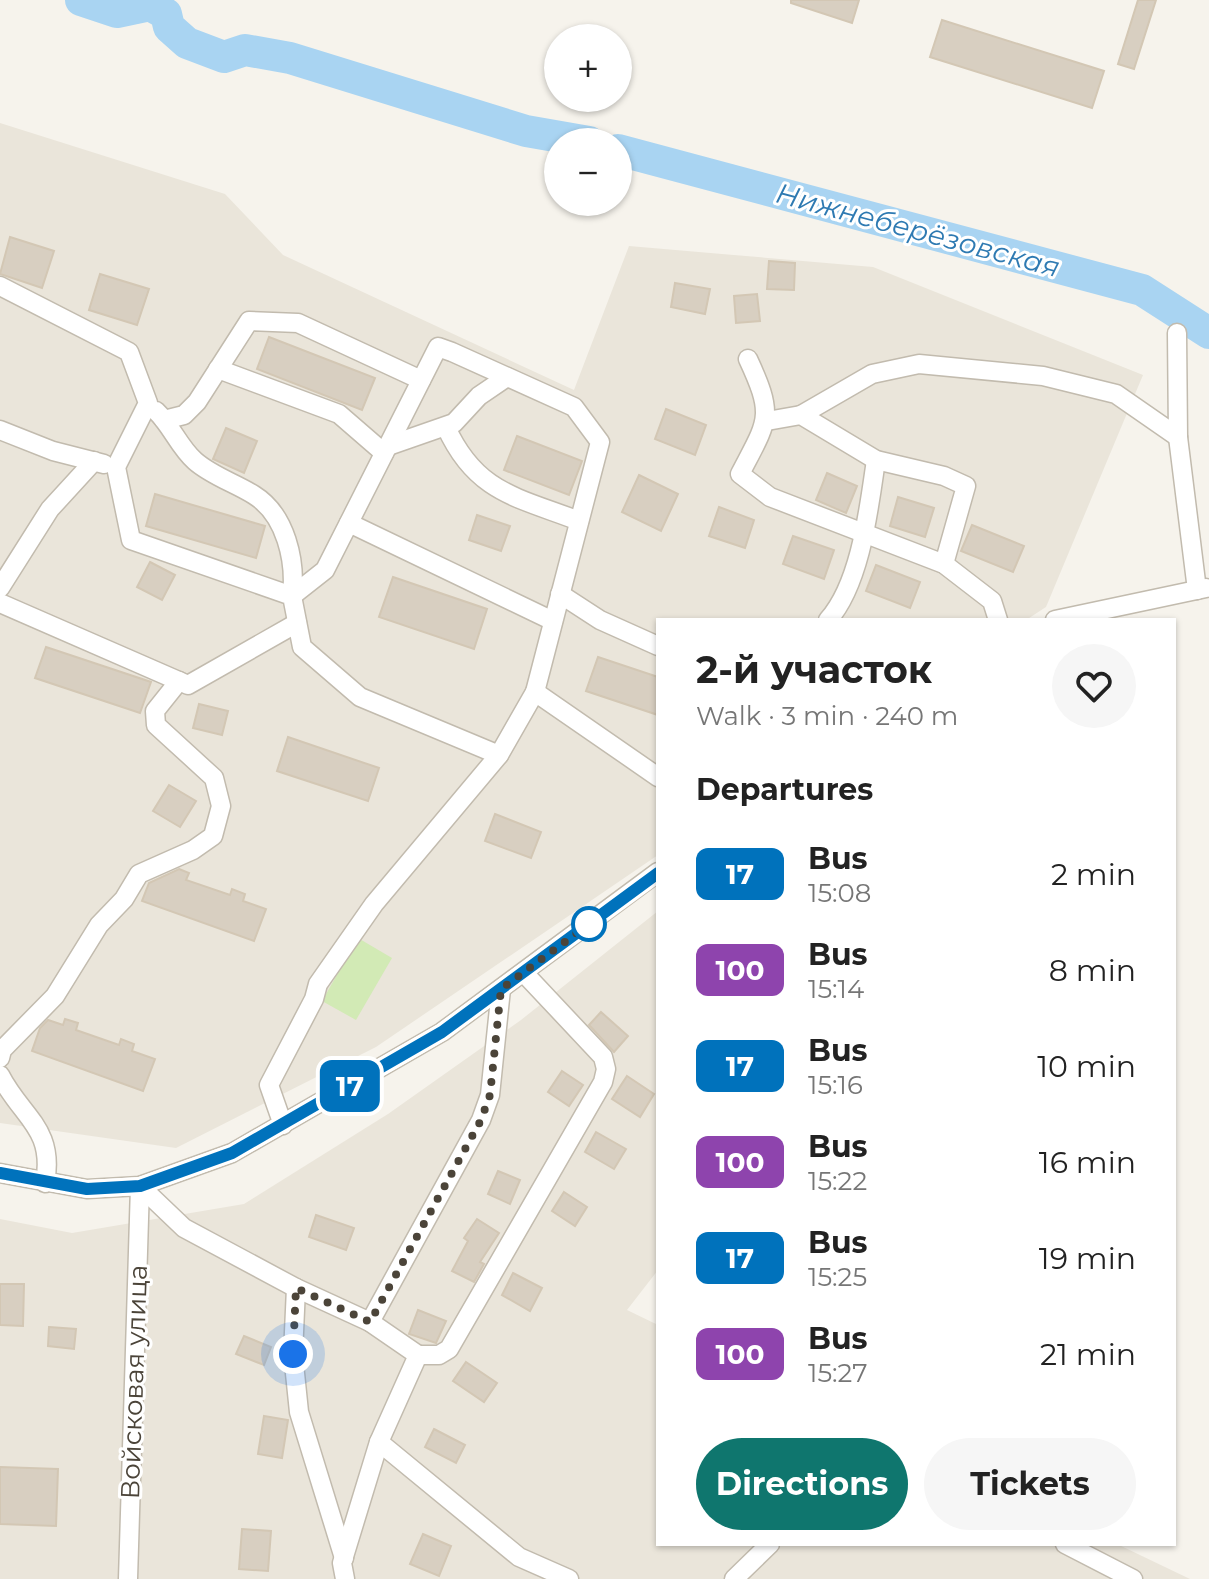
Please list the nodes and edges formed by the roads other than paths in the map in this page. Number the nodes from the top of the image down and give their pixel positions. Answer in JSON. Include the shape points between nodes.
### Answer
{"nodes":[{"id":1,"x":0,"y":286,"type":"edge"},
{"id":2,"x":1177,"y":333,"type":"dead end"},
{"id":3,"x":748,"y":359,"type":"dead end"},
{"id":4,"x":218,"y":369,"type":"junction"},
{"id":5,"x":507,"y":377,"type":"junction"},
{"id":6,"x":421,"y":380,"type":"junction"},
{"id":7,"x":148,"y":403,"type":"junction"},
{"id":8,"x":801,"y":415,"type":"junction"},
{"id":9,"x":164,"y":420,"type":"junction"},
{"id":10,"x":767,"y":421,"type":"junction"},
{"id":11,"x":446,"y":427,"type":"junction"},
{"id":12,"x":0,"y":430,"type":"edge"},
{"id":13,"x":1178,"y":437,"type":"junction"},
{"id":14,"x":386,"y":450,"type":"junction"},
{"id":15,"x":876,"y":460,"type":"junction"},
{"id":16,"x":94,"y":461,"type":"junction"},
{"id":17,"x":116,"y":467,"type":"junction"},
{"id":18,"x":579,"y":521,"type":"junction"},
{"id":19,"x":349,"y":523,"type":"junction"},
{"id":20,"x":864,"y":535,"type":"junction"},
{"id":21,"x":944,"y":564,"type":"junction"},
{"id":22,"x":0,"y":588,"type":"edge"},
{"id":23,"x":1203,"y":589,"type":"edge"},
{"id":24,"x":560,"y":594,"type":"junction"},
{"id":25,"x":292,"y":596,"type":"junction"},
{"id":26,"x":0,"y":603,"type":"edge"},
{"id":27,"x":830,"y":618,"type":"edge"},
{"id":28,"x":997,"y":618,"type":"edge"},
{"id":29,"x":1065,"y":618,"type":"edge"},
{"id":30,"x":553,"y":621,"type":"junction"},
{"id":31,"x":297,"y":623,"type":"junction"},
{"id":32,"x":656,"y":645,"type":"edge"},
{"id":33,"x":179,"y":681,"type":"junction"},
{"id":34,"x":535,"y":692,"type":"junction"},
{"id":35,"x":499,"y":755,"type":"junction"},
{"id":36,"x":656,"y":776,"type":"edge"},
{"id":37,"x":656,"y":874,"type":"edge"},
{"id":38,"x":524,"y":973,"type":"junction"},
{"id":39,"x":501,"y":989,"type":"junction"},
{"id":40,"x":0,"y":1058,"type":"edge"},
{"id":41,"x":0,"y":1075,"type":"edge"},
{"id":42,"x":283,"y":1125,"type":"junction"},
{"id":43,"x":0,"y":1173,"type":"edge"},
{"id":44,"x":45,"y":1183,"type":"junction"},
{"id":45,"x":140,"y":1186,"type":"junction"},
{"id":46,"x":296,"y":1288,"type":"junction"},
{"id":47,"x":370,"y":1322,"type":"junction"},
{"id":48,"x":418,"y":1355,"type":"junction"},
{"id":49,"x":379,"y":1442,"type":"junction"},
{"id":50,"x":768,"y":1546,"type":"edge"},
{"id":51,"x":1069,"y":1546,"type":"edge"},
{"id":52,"x":344,"y":1558,"type":"junction"},
{"id":53,"x":128,"y":1579,"type":"edge"},
{"id":54,"x":345,"y":1579,"type":"edge"},
{"id":55,"x":569,"y":1579,"type":"edge"},
{"id":56,"x":734,"y":1579,"type":"edge"},
{"id":57,"x":1133,"y":1579,"type":"edge"}],
"edges":[{"from":1,"to":7,"type":"street","via":[[129,352]]},
{"from":2,"to":13,"type":"street"},
{"from":3,"to":10,"type":"street"},
{"from":4,"to":6,"type":"street","via":[[249,321],[298,323]]},
{"from":4,"to":9,"type":"street","via":[[190,411]]},
{"from":4,"to":14,"type":"street","via":[[339,414]]},
{"from":5,"to":6,"type":"street","via":[[438,347]]},
{"from":5,"to":11,"type":"street"},
{"from":5,"to":18,"type":"street","via":[[574,407],[600,442]]},
{"from":6,"to":14,"type":"street"},
{"from":7,"to":9,"type":"street"},
{"from":7,"to":17,"type":"street"},
{"from":8,"to":10,"type":"street"},
{"from":8,"to":13,"type":"street","via":[[872,374],[919,364],[1043,376],[1116,394]]},
{"from":8,"to":15,"type":"street"},
{"from":9,"to":25,"type":"street","via":[[195,461],[263,501],[273,513],[293,563]]},
{"from":10,"to":20,"type":"street","via":[[740,474],[770,497]]},
{"from":11,"to":14,"type":"street"},
{"from":11,"to":18,"type":"street","via":[[457,450],[489,486]]},
{"from":12,"to":16,"type":"street"},
{"from":13,"to":23,"type":"street"},
{"from":14,"to":19,"type":"street"},
{"from":15,"to":20,"type":"street"},
{"from":15,"to":21,"type":"street","via":[[966,486]]},
{"from":16,"to":17,"type":"street"},
{"from":16,"to":22,"type":"street","via":[[50,509]]},
{"from":17,"to":25,"type":"street","via":[[131,540]]},
{"from":18,"to":24,"type":"street"},
{"from":19,"to":25,"type":"street","via":[[325,570]]},
{"from":19,"to":30,"type":"street"},
{"from":20,"to":21,"type":"street"},
{"from":20,"to":27,"type":"street","via":[[838,609]]},
{"from":21,"to":28,"type":"street","via":[[992,601]]},
{"from":23,"to":29,"type":"street"},
{"from":24,"to":30,"type":"street"},
{"from":24,"to":32,"type":"street","via":[[600,620]]},
{"from":25,"to":31,"type":"street"},
{"from":26,"to":33,"type":"street"},
{"from":30,"to":34,"type":"street"},
{"from":31,"to":33,"type":"street","via":[[188,685]]},
{"from":31,"to":35,"type":"street","via":[[302,647],[360,697]]},
{"from":33,"to":40,"type":"street","via":[[155,711],[156,725],[214,778],[221,806],[213,836],[139,874],[99,925],[55,996]]},
{"from":34,"to":35,"type":"street"},
{"from":34,"to":36,"type":"street"},
{"from":35,"to":42,"type":"street","via":[[374,904],[318,984],[269,1085]]},
{"from":37,"to":38,"type":"street"},
{"from":38,"to":39,"type":"street"},
{"from":38,"to":48,"type":"street","via":[[603,1057],[603,1082],[449,1349]]},
{"from":39,"to":42,"type":"street","via":[[442,1032]]},
{"from":39,"to":47,"type":"street","via":[[490,1095],[481,1120]]},
{"from":41,"to":44,"type":"street","via":[[43,1134]]},
{"from":42,"to":45,"type":"street","via":[[232,1153]]},
{"from":43,"to":44,"type":"street"},
{"from":44,"to":45,"type":"street","via":[[87,1189]]},
{"from":45,"to":46,"type":"street","via":[[184,1228]]},
{"from":45,"to":53,"type":"street","name":"Войсковая улица"},
{"from":46,"to":47,"type":"street"},
{"from":46,"to":52,"type":"street","via":[[293,1354],[299,1412]]},
{"from":47,"to":48,"type":"street"},
{"from":48,"to":49,"type":"street"},
{"from":49,"to":52,"type":"street"},
{"from":49,"to":55,"type":"street","via":[[519,1557]]},
{"from":50,"to":56,"type":"street"},
{"from":51,"to":57,"type":"street"},
{"from":52,"to":54,"type":"street"}]}
